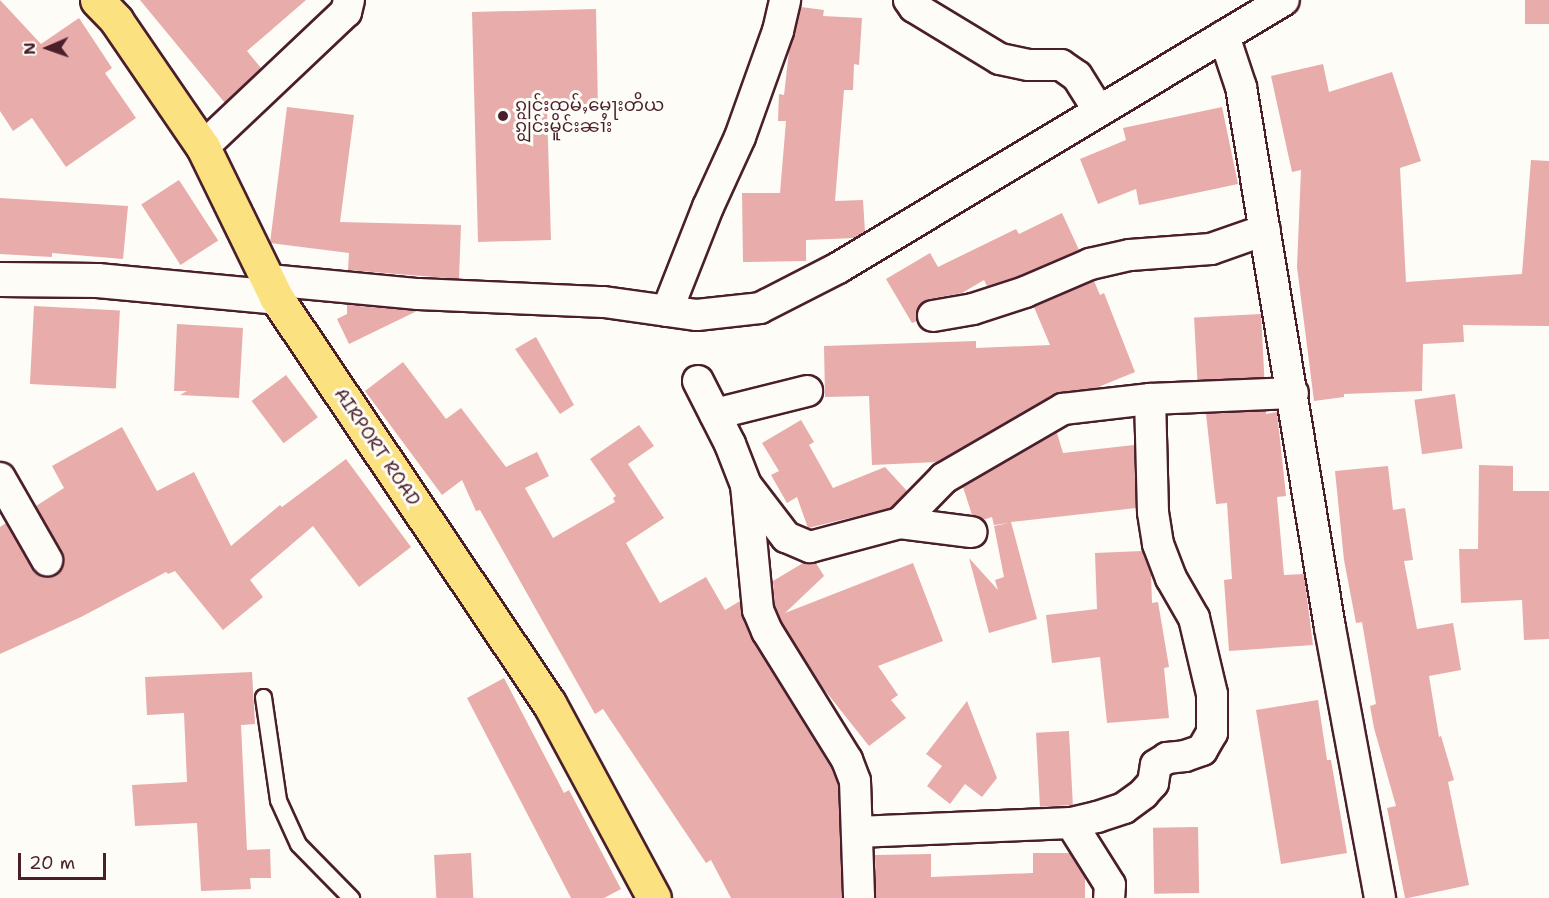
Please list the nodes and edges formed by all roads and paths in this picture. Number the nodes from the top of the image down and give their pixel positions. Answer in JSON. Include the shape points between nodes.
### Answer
{"nodes":[{"id":1,"x":97,"y":0,"type":"edge"},
{"id":2,"x":349,"y":0,"type":"edge"},
{"id":3,"x":785,"y":0,"type":"edge"},
{"id":4,"x":909,"y":0,"type":"edge"},
{"id":5,"x":1284,"y":0,"type":"edge"},
{"id":6,"x":1224,"y":36,"type":"junction"},
{"id":7,"x":1098,"y":110,"type":"junction"},
{"id":8,"x":203,"y":147,"type":"junction"},
{"id":9,"x":1265,"y":230,"type":"junction"},
{"id":10,"x":0,"y":279,"type":"edge"},
{"id":11,"x":273,"y":288,"type":"junction"},
{"id":12,"x":667,"y":311,"type":"junction"},
{"id":13,"x":933,"y":316,"type":"dead end"},
{"id":14,"x":698,"y":381,"type":"dead end"},
{"id":15,"x":807,"y":391,"type":"dead end"},
{"id":16,"x":1293,"y":393,"type":"junction"},
{"id":17,"x":1149,"y":399,"type":"junction"},
{"id":18,"x":714,"y":414,"type":"junction"},
{"id":19,"x":0,"y":478,"type":"edge"},
{"id":20,"x":746,"y":485,"type":"junction"},
{"id":21,"x":900,"y":523,"type":"junction"},
{"id":22,"x":971,"y":532,"type":"dead end"},
{"id":23,"x":47,"y":560,"type":"dead end"},
{"id":24,"x":263,"y":696,"type":"dead end"},
{"id":25,"x":1071,"y":823,"type":"junction"},
{"id":26,"x":857,"y":832,"type":"junction"},
{"id":27,"x":351,"y":898,"type":"edge"},
{"id":28,"x":654,"y":898,"type":"edge"},
{"id":29,"x":860,"y":898,"type":"edge"},
{"id":30,"x":1109,"y":898,"type":"edge"},
{"id":31,"x":1380,"y":898,"type":"edge"}],
"edges":[{"from":1,"to":8,"type":"highway","name":"AIRPORT ROAD","via":[[116,21]]},
{"from":2,"to":8,"type":"street","via":[[346,12]]},
{"from":3,"to":12,"type":"street","via":[[740,138]]},
{"from":4,"to":7,"type":"street","via":[[914,7],[1000,59],[1028,65],[1061,65],[1077,76]]},
{"from":5,"to":6,"type":"street"},
{"from":6,"to":7,"type":"street"},
{"from":6,"to":9,"type":"street","via":[[1241,87]]},
{"from":7,"to":12,"type":"street","via":[[838,268],[760,308],[697,315]]},
{"from":8,"to":11,"type":"highway","name":"AIRPORT ROAD"},
{"from":9,"to":13,"type":"street","via":[[1211,249],[1130,255],[1090,264],[1025,292],[973,309]]},
{"from":9,"to":16,"type":"street"},
{"from":10,"to":11,"type":"street"},
{"from":11,"to":12,"type":"street","via":[[604,302]]},
{"from":11,"to":28,"type":"highway","name":"AIRPORT ROAD","via":[[549,703]]},
{"from":14,"to":18,"type":"street"},
{"from":15,"to":18,"type":"street"},
{"from":16,"to":17,"type":"street"},
{"from":16,"to":31,"type":"street","via":[[1332,639]]},
{"from":17,"to":21,"type":"street","via":[[1063,409],[944,478]]},
{"from":17,"to":25,"type":"street","via":[[1158,544],[1171,578],[1194,618],[1212,694],[1212,733],[1202,750],[1167,758],[1156,765],[1153,783],[1124,808]]},
{"from":18,"to":20,"type":"street"},
{"from":19,"to":23,"type":"street"},
{"from":20,"to":21,"type":"street","via":[[786,537],[810,547]]},
{"from":20,"to":26,"type":"street","via":[[758,610],[766,631],[847,760],[855,781]]},
{"from":21,"to":22,"type":"street"},
{"from":24,"to":27,"type":"lane","via":[[278,800],[298,844]]},
{"from":25,"to":26,"type":"street"},
{"from":25,"to":30,"type":"street","via":[[1110,885]]},
{"from":26,"to":29,"type":"street"}]}
